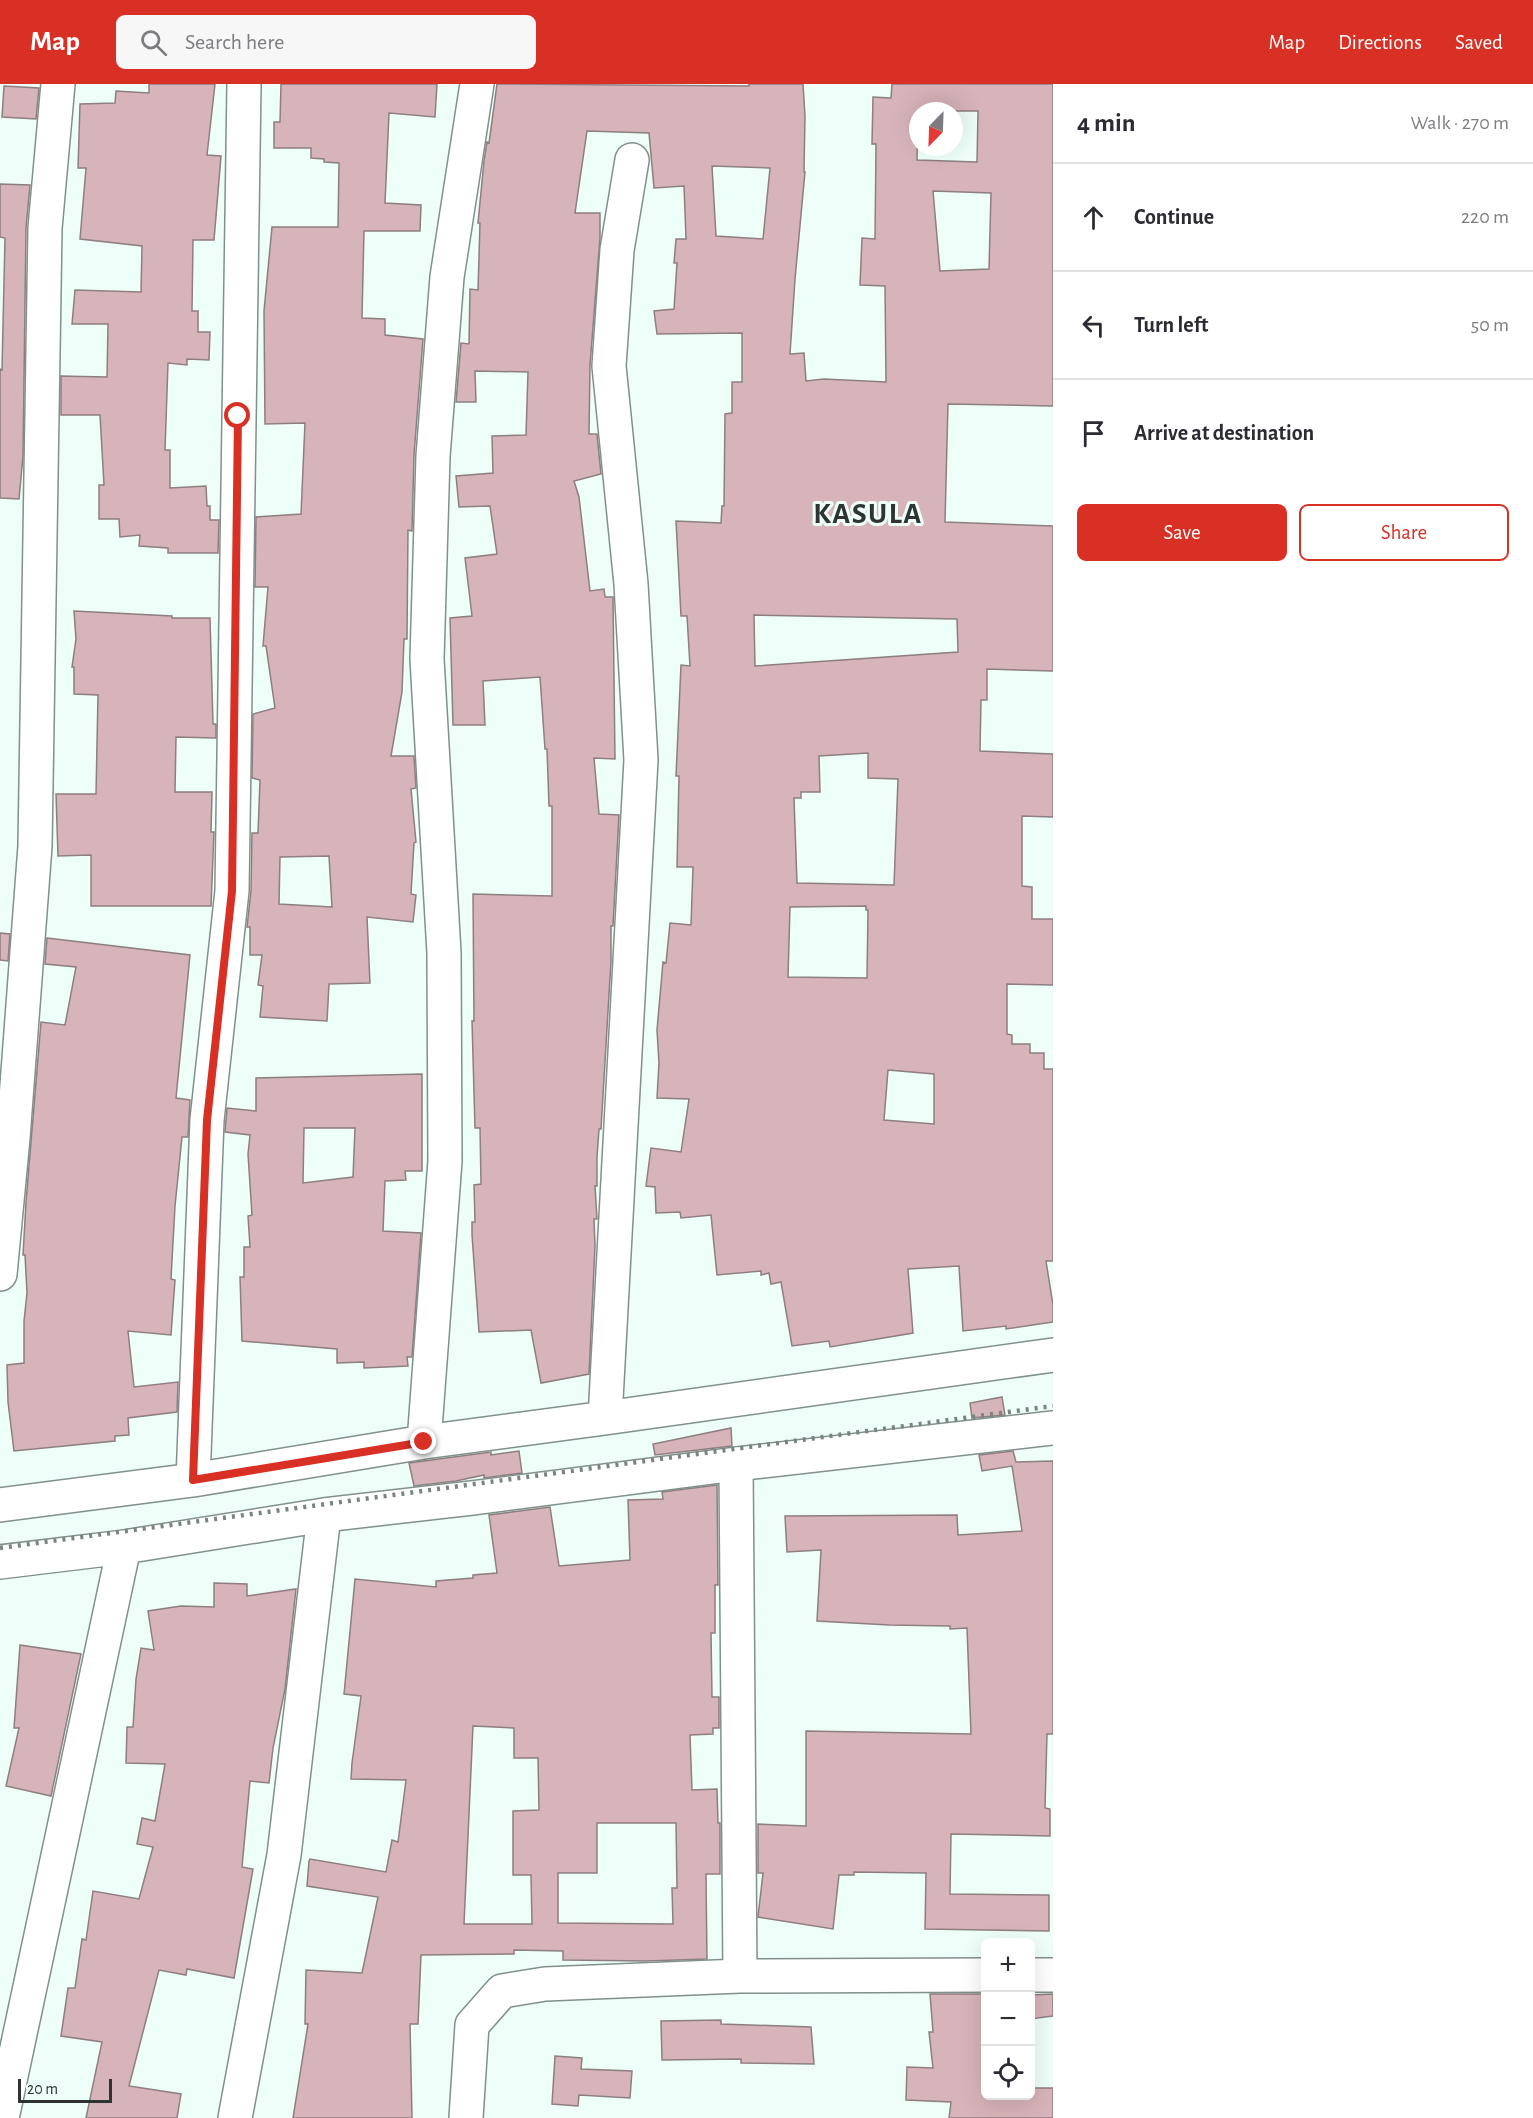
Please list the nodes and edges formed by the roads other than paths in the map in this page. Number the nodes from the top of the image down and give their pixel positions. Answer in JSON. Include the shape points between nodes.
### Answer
{"nodes":[{"id":1,"x":58,"y":84,"type":"edge"},
{"id":2,"x":244,"y":84,"type":"edge"},
{"id":3,"x":477,"y":84,"type":"edge"},
{"id":4,"x":632,"y":160,"type":"dead end"},
{"id":5,"x":0,"y":1274,"type":"edge"},
{"id":6,"x":1053,"y":1355,"type":"edge"},
{"id":7,"x":605,"y":1418,"type":"junction"},
{"id":8,"x":1053,"y":1428,"type":"edge"},
{"id":9,"x":424,"y":1442,"type":"junction"},
{"id":10,"x":736,"y":1464,"type":"junction"},
{"id":11,"x":193,"y":1480,"type":"junction"},
{"id":12,"x":0,"y":1505,"type":"edge"},
{"id":13,"x":324,"y":1515,"type":"junction"},
{"id":14,"x":124,"y":1547,"type":"junction"},
{"id":15,"x":0,"y":1562,"type":"edge"},
{"id":16,"x":981,"y":1975,"type":"edge"},
{"id":17,"x":1035,"y":1975,"type":"edge"},
{"id":18,"x":1053,"y":1975,"type":"edge"},
{"id":19,"x":740,"y":1976,"type":"junction"},
{"id":20,"x":2,"y":2118,"type":"edge"},
{"id":21,"x":235,"y":2118,"type":"edge"},
{"id":22,"x":466,"y":2118,"type":"edge"}],
"edges":[{"from":1,"to":5,"type":"street","via":[[45,228],[35,846]]},
{"from":2,"to":11,"type":"street","via":[[232,891],[207,1120]]},
{"from":3,"to":9,"type":"street","via":[[447,277],[433,456],[427,659],[444,953],[445,1161]]},
{"from":4,"to":7,"type":"street","via":[[617,250],[609,366],[632,584],[641,760]]},
{"from":6,"to":7,"type":"street"},
{"from":7,"to":9,"type":"street"},
{"from":8,"to":10,"type":"street"},
{"from":9,"to":11,"type":"street"},
{"from":10,"to":13,"type":"street"},
{"from":10,"to":19,"type":"street"},
{"from":11,"to":12,"type":"street"},
{"from":13,"to":14,"type":"street"},
{"from":13,"to":21,"type":"street","via":[[284,1855]]},
{"from":14,"to":15,"type":"street"},
{"from":14,"to":20,"type":"street"},
{"from":16,"to":19,"type":"street"},
{"from":17,"to":18,"type":"street"},
{"from":19,"to":22,"type":"street","via":[[545,1984],[502,1991],[472,2025]]}]}
